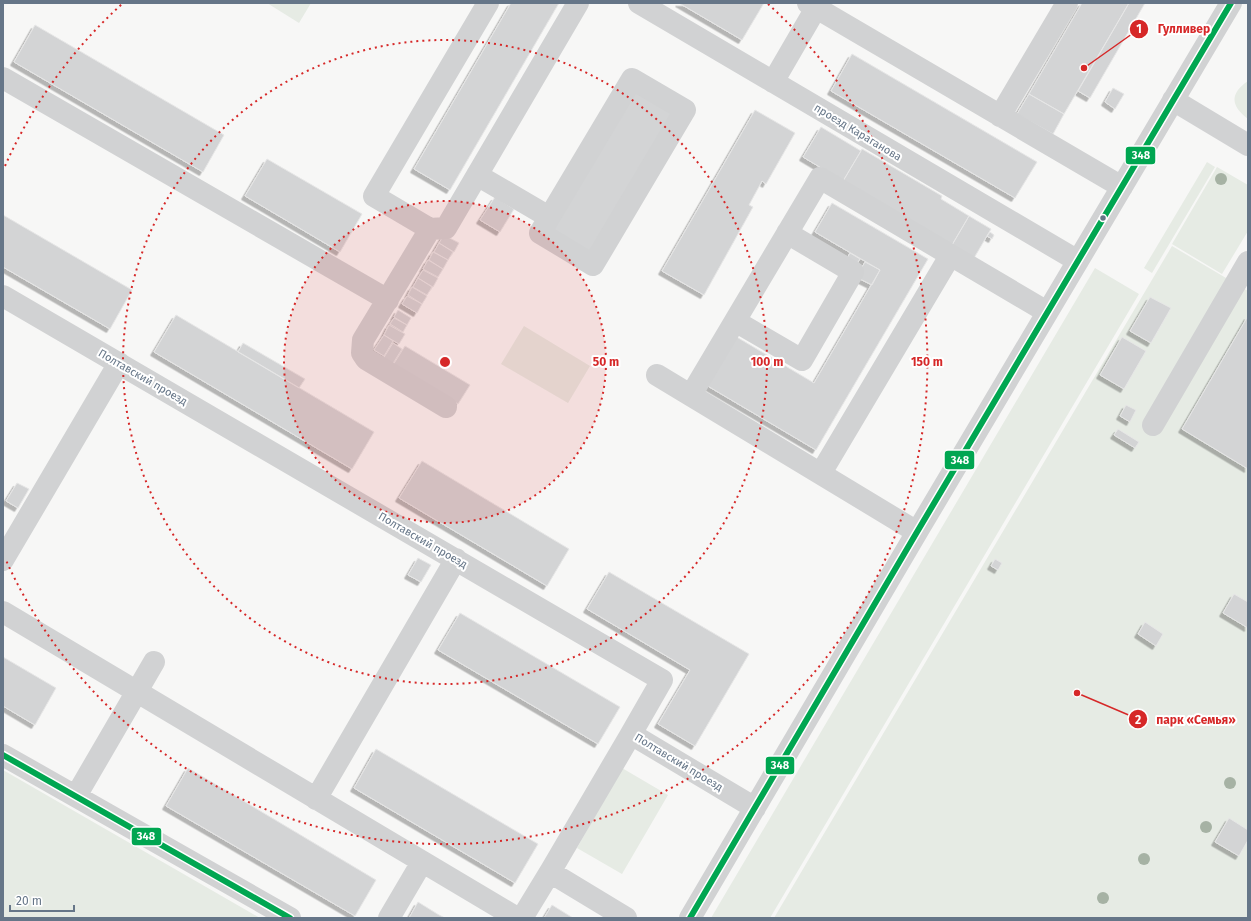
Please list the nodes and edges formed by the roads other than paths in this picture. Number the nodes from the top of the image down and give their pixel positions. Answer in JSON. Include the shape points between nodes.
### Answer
{"nodes":[{"id":1,"x":488,"y":3,"type":"edge"},
{"id":2,"x":578,"y":3,"type":"edge"},
{"id":3,"x":639,"y":3,"type":"edge"},
{"id":4,"x":1067,"y":3,"type":"edge"},
{"id":5,"x":1231,"y":3,"type":"edge"},
{"id":6,"x":812,"y":5,"type":"edge"},
{"id":7,"x":3,"y":78,"type":"edge"},
{"id":8,"x":773,"y":82,"type":"junction"},
{"id":9,"x":1173,"y":100,"type":"junction"},
{"id":10,"x":1000,"y":116,"type":"junction"},
{"id":11,"x":1248,"y":146,"type":"edge"},
{"id":12,"x":477,"y":175,"type":"junction"},
{"id":13,"x":1122,"y":187,"type":"junction"},
{"id":14,"x":549,"y":217,"type":"junction"},
{"id":15,"x":430,"y":229,"type":"junction"},
{"id":16,"x":787,"y":233,"type":"junction"},
{"id":17,"x":950,"y":256,"type":"junction"},
{"id":18,"x":1078,"y":261,"type":"junction"},
{"id":19,"x":1248,"y":262,"type":"edge"},
{"id":20,"x":3,"y":296,"type":"edge"},
{"id":21,"x":388,"y":300,"type":"junction"},
{"id":22,"x":1047,"y":312,"type":"junction"},
{"id":23,"x":735,"y":321,"type":"junction"},
{"id":24,"x":119,"y":363,"type":"junction"},
{"id":25,"x":657,"y":375,"type":"dead end"},
{"id":26,"x":691,"y":395,"type":"junction"},
{"id":27,"x":446,"y":407,"type":"dead end"},
{"id":28,"x":1153,"y":425,"type":"dead end"},
{"id":29,"x":821,"y":473,"type":"junction"},
{"id":30,"x":917,"y":532,"type":"junction"},
{"id":31,"x":456,"y":559,"type":"junction"},
{"id":32,"x":3,"y":560,"type":"edge"},
{"id":33,"x":3,"y":612,"type":"edge"},
{"id":34,"x":154,"y":662,"type":"dead end"},
{"id":35,"x":137,"y":692,"type":"junction"},
{"id":36,"x":630,"y":734,"type":"junction"},
{"id":37,"x":3,"y":755,"type":"edge"},
{"id":38,"x":76,"y":796,"type":"junction"},
{"id":39,"x":316,"y":799,"type":"junction"},
{"id":40,"x":755,"y":808,"type":"junction"},
{"id":41,"x":422,"y":862,"type":"junction"},
{"id":42,"x":550,"y":872,"type":"junction"},
{"id":43,"x":290,"y":918,"type":"edge"},
{"id":44,"x":389,"y":918,"type":"edge"},
{"id":45,"x":517,"y":918,"type":"edge"},
{"id":46,"x":522,"y":918,"type":"edge"},
{"id":47,"x":626,"y":918,"type":"edge"},
{"id":48,"x":690,"y":918,"type":"edge"}],
"edges":[{"from":1,"to":15,"type":"street","via":[[374,196]]},
{"from":2,"to":12,"type":"street"},
{"from":3,"to":8,"type":"street","name":"проезд Караганова"},
{"from":4,"to":10,"type":"street"},
{"from":5,"to":9,"type":"street"},
{"from":6,"to":8,"type":"street"},
{"from":6,"to":10,"type":"street"},
{"from":7,"to":21,"type":"street"},
{"from":8,"to":18,"type":"street","name":"проезд Караганова"},
{"from":9,"to":11,"type":"street"},
{"from":9,"to":13,"type":"street"},
{"from":10,"to":13,"type":"street"},
{"from":12,"to":14,"type":"street"},
{"from":12,"to":15,"type":"street","via":[[446,228]]},
{"from":13,"to":18,"type":"street"},
{"from":14,"to":14,"type":"street","via":[[632,78],[685,110],[593,265],[540,233]]},
{"from":15,"to":21,"type":"street"},
{"from":16,"to":17,"type":"street","via":[[820,178]]},
{"from":16,"to":23,"type":"street"},
{"from":16,"to":23,"type":"street","via":[[853,272],[802,360]]},
{"from":17,"to":22,"type":"street"},
{"from":17,"to":29,"type":"street"},
{"from":18,"to":22,"type":"street"},
{"from":19,"to":28,"type":"street"},
{"from":20,"to":24,"type":"street","name":"Полтавский проезд"},
{"from":21,"to":27,"type":"street","via":[[363,340],[362,353],[366,359]]},
{"from":22,"to":30,"type":"street"},
{"from":23,"to":26,"type":"street"},
{"from":24,"to":31,"type":"street","name":"Полтавский проезд"},
{"from":24,"to":32,"type":"street"},
{"from":25,"to":26,"type":"street"},
{"from":26,"to":29,"type":"street"},
{"from":29,"to":30,"type":"street"},
{"from":30,"to":40,"type":"street"},
{"from":31,"to":36,"type":"street","name":"Полтавский проезд","via":[[662,680]]},
{"from":31,"to":39,"type":"street"},
{"from":33,"to":35,"type":"street"},
{"from":34,"to":35,"type":"street"},
{"from":35,"to":38,"type":"street"},
{"from":35,"to":39,"type":"street"},
{"from":36,"to":40,"type":"street","name":"Полтавский проезд"},
{"from":36,"to":42,"type":"street"},
{"from":37,"to":38,"type":"street"},
{"from":38,"to":43,"type":"street"},
{"from":39,"to":41,"type":"street"},
{"from":40,"to":48,"type":"street"},
{"from":41,"to":44,"type":"street"},
{"from":41,"to":45,"type":"street"},
{"from":42,"to":46,"type":"street"},
{"from":42,"to":47,"type":"street"}]}
